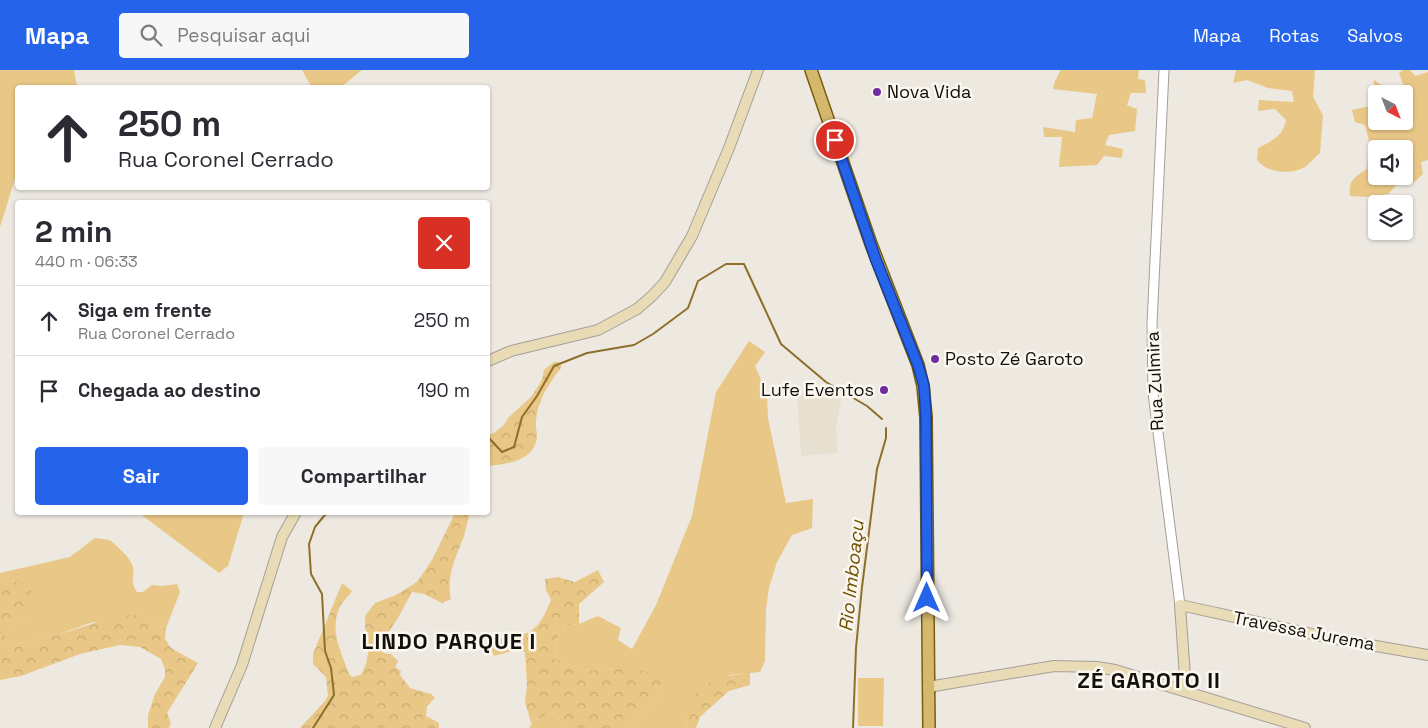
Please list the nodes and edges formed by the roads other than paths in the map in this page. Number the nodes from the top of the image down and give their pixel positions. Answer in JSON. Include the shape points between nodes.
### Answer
{"nodes":[{"id":1,"x":758,"y":70,"type":"edge"},
{"id":2,"x":811,"y":70,"type":"edge"},
{"id":3,"x":1164,"y":70,"type":"edge"},
{"id":4,"x":490,"y":360,"type":"edge"},
{"id":5,"x":294,"y":515,"type":"edge"},
{"id":6,"x":1180,"y":605,"type":"junction"},
{"id":7,"x":1428,"y":655,"type":"edge"},
{"id":8,"x":928,"y":687,"type":"junction"},
{"id":9,"x":1186,"y":691,"type":"junction"},
{"id":10,"x":215,"y":728,"type":"edge"},
{"id":11,"x":929,"y":728,"type":"edge"},
{"id":12,"x":1305,"y":728,"type":"edge"}],
"edges":[{"from":1,"to":4,"type":"main road","via":[[692,236],[652,296],[598,330],[510,351]]},
{"from":2,"to":8,"type":"main road","via":[[921,376],[925,396]]},
{"from":3,"to":6,"type":"street","name":"Rua Zulmira","via":[[1152,324],[1153,393]]},
{"from":5,"to":10,"type":"main road","via":[[282,537],[242,666]]},
{"from":6,"to":7,"type":"main road","name":"Travessa Jurema","via":[[1330,638]]},
{"from":6,"to":9,"type":"main road","name":"Rua Zulmira"},
{"from":8,"to":9,"type":"main road","via":[[1067,665],[1105,668]]},
{"from":8,"to":11,"type":"main road"},
{"from":9,"to":12,"type":"main road"}]}
